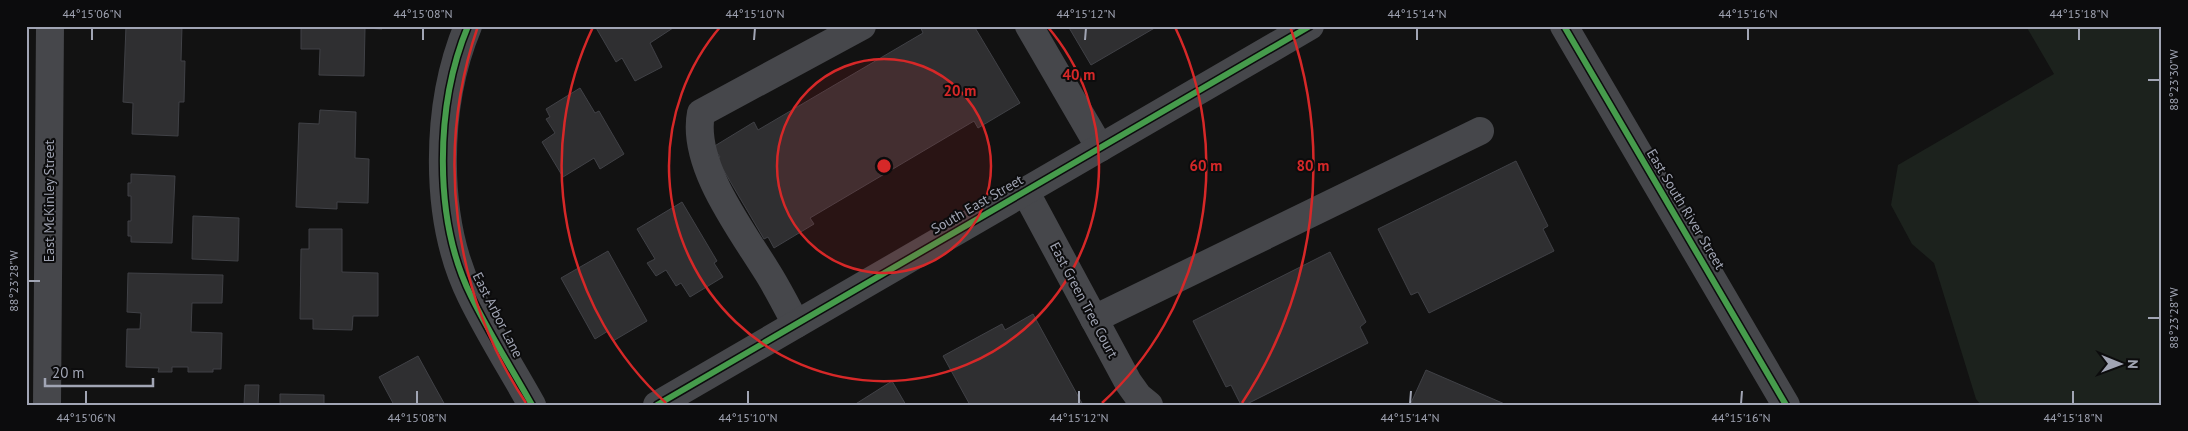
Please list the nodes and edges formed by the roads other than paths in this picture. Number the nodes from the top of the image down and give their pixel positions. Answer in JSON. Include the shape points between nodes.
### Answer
{"nodes":[{"id":1,"x":50,"y":26,"type":"edge"},
{"id":2,"x":468,"y":26,"type":"edge"},
{"id":3,"x":862,"y":26,"type":"edge"},
{"id":4,"x":1029,"y":26,"type":"edge"},
{"id":5,"x":1310,"y":26,"type":"edge"},
{"id":6,"x":1564,"y":26,"type":"edge"},
{"id":7,"x":1480,"y":131,"type":"dead end"},
{"id":8,"x":1100,"y":148,"type":"junction"},
{"id":9,"x":1025,"y":190,"type":"junction"},
{"id":10,"x":1094,"y":319,"type":"junction"},
{"id":11,"x":796,"y":324,"type":"junction"},
{"id":12,"x":47,"y":405,"type":"edge"},
{"id":13,"x":532,"y":405,"type":"edge"},
{"id":14,"x":657,"y":405,"type":"edge"},
{"id":15,"x":1149,"y":405,"type":"edge"},
{"id":16,"x":1786,"y":405,"type":"edge"}],
"edges":[{"from":1,"to":12,"type":"street","name":"East McKinley Street"},
{"from":2,"to":13,"type":"street","name":"East Arbor Lane","via":[[451,84],[444,137],[443,180],[447,219],[456,259],[470,295]]},
{"from":3,"to":11,"type":"street","via":[[701,113],[698,127],[702,150],[719,194]]},
{"from":4,"to":8,"type":"street"},
{"from":5,"to":8,"type":"street","name":"South East Street"},
{"from":6,"to":16,"type":"street","name":"East South River Street"},
{"from":7,"to":10,"type":"street"},
{"from":8,"to":9,"type":"street","name":"South East Street"},
{"from":9,"to":10,"type":"street","name":"East Green Tree Court"},
{"from":9,"to":11,"type":"street","name":"South East Street"},
{"from":10,"to":15,"type":"street","name":"East Green Tree Court","via":[[1128,382]]},
{"from":11,"to":14,"type":"street","name":"South East Street"}]}
